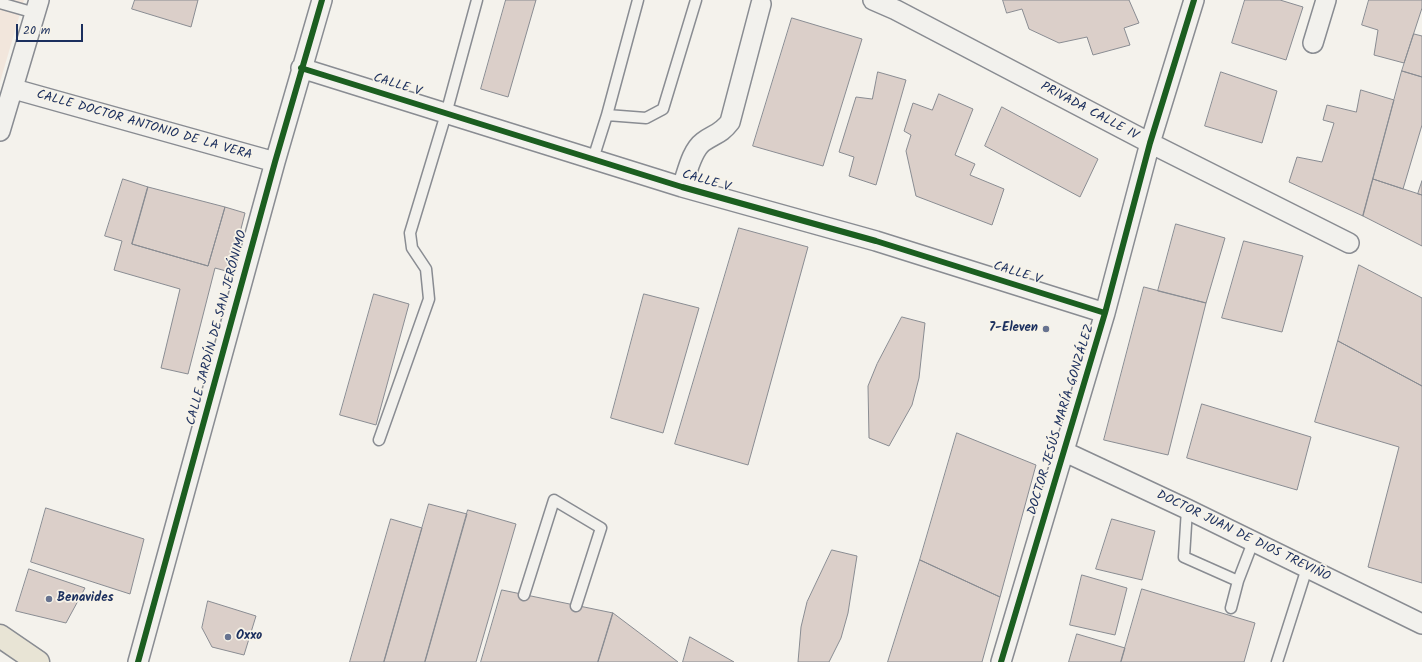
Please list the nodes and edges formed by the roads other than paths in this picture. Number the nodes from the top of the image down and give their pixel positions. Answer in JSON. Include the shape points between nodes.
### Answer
{"nodes":[{"id":1,"x":322,"y":0,"type":"edge"},
{"id":2,"x":477,"y":0,"type":"edge"},
{"id":3,"x":638,"y":0,"type":"edge"},
{"id":4,"x":696,"y":0,"type":"edge"},
{"id":5,"x":873,"y":0,"type":"edge"},
{"id":6,"x":1194,"y":0,"type":"edge"},
{"id":7,"x":1326,"y":0,"type":"edge"},
{"id":8,"x":0,"y":3,"type":"edge"},
{"id":9,"x":761,"y":4,"type":"dead end"},
{"id":10,"x":898,"y":5,"type":"edge"},
{"id":11,"x":37,"y":6,"type":"edge"},
{"id":12,"x":1313,"y":43,"type":"dead end"},
{"id":13,"x":301,"y":68,"type":"junction"},
{"id":14,"x":14,"y":89,"type":"junction"},
{"id":15,"x":446,"y":114,"type":"junction"},
{"id":16,"x":607,"y":115,"type":"junction"},
{"id":17,"x":0,"y":131,"type":"edge"},
{"id":18,"x":1150,"y":143,"type":"junction"},
{"id":19,"x":593,"y":159,"type":"junction"},
{"id":20,"x":275,"y":162,"type":"junction"},
{"id":21,"x":682,"y":187,"type":"junction"},
{"id":22,"x":1349,"y":243,"type":"dead end"},
{"id":23,"x":1106,"y":313,"type":"junction"},
{"id":24,"x":379,"y":440,"type":"dead end"},
{"id":25,"x":1064,"y":451,"type":"junction"},
{"id":26,"x":1188,"y":509,"type":"junction"},
{"id":27,"x":1253,"y":542,"type":"junction"},
{"id":28,"x":1307,"y":568,"type":"junction"},
{"id":29,"x":1238,"y":582,"type":"junction"},
{"id":30,"x":524,"y":595,"type":"dead end"},
{"id":31,"x":576,"y":606,"type":"dead end"},
{"id":32,"x":1231,"y":608,"type":"dead end"},
{"id":33,"x":1422,"y":624,"type":"edge"},
{"id":34,"x":0,"y":636,"type":"edge"},
{"id":35,"x":38,"y":662,"type":"edge"},
{"id":36,"x":138,"y":662,"type":"edge"},
{"id":37,"x":1001,"y":662,"type":"edge"},
{"id":38,"x":1277,"y":662,"type":"edge"}],
"edges":[{"from":1,"to":13,"type":"street","name":"CALLE JARDÍN DE SAN JERÓNIMO"},
{"from":2,"to":15,"type":"lane"},
{"from":3,"to":16,"type":"lane"},
{"from":4,"to":16,"type":"lane","via":[[663,109],[646,118]]},
{"from":5,"to":10,"type":"street","name":"PRIVADA CALLE IV"},
{"from":6,"to":18,"type":"street","name":"DOCTOR JESÚS MARÍA GONZÁLEZ"},
{"from":7,"to":12,"type":"street"},
{"from":8,"to":11,"type":"lane"},
{"from":9,"to":21,"type":"street","via":[[730,122],[723,131],[702,143],[695,152]]},
{"from":10,"to":18,"type":"street","name":"PRIVADA CALLE IV"},
{"from":11,"to":14,"type":"street"},
{"from":13,"to":15,"type":"street","name":"CALLE V"},
{"from":13,"to":20,"type":"street","name":"CALLE JARDÍN DE SAN JERÓNIMO"},
{"from":14,"to":17,"type":"street"},
{"from":14,"to":20,"type":"street","name":"CALLE DOCTOR ANTONIO DE LA VERA"},
{"from":15,"to":19,"type":"street","name":"CALLE V"},
{"from":15,"to":24,"type":"lane","via":[[410,233],[412,248],[426,269],[429,299]]},
{"from":16,"to":19,"type":"lane"},
{"from":18,"to":22,"type":"street","name":"PRIVADA CALLE IV"},
{"from":18,"to":23,"type":"street","name":"DOCTOR JESÚS MARÍA GONZÁLEZ"},
{"from":19,"to":21,"type":"street","name":"CALLE V"},
{"from":20,"to":36,"type":"street","name":"CALLE JARDÍN DE SAN JERÓNIMO"},
{"from":21,"to":23,"type":"street","name":"CALLE V","via":[[876,241]]},
{"from":23,"to":25,"type":"street","name":"DOCTOR JESÚS MARÍA GONZÁLEZ"},
{"from":25,"to":26,"type":"street","name":"DOCTOR JUAN DE DIOS TREVIÑO"},
{"from":25,"to":37,"type":"street","name":"DOCTOR JESÚS MARÍA GONZÁLEZ"},
{"from":26,"to":27,"type":"street","name":"DOCTOR JUAN DE DIOS TREVIÑO"},
{"from":26,"to":29,"type":"lane","via":[[1184,557]]},
{"from":27,"to":28,"type":"street","name":"DOCTOR JUAN DE DIOS TREVIÑO"},
{"from":27,"to":29,"type":"lane"},
{"from":28,"to":33,"type":"street","name":"DOCTOR JUAN DE DIOS TREVIÑO"},
{"from":28,"to":38,"type":"lane"},
{"from":29,"to":32,"type":"lane"},
{"from":30,"to":31,"type":"lane","via":[[554,500],[601,528]]},
{"from":34,"to":35,"type":"main road"}]}
